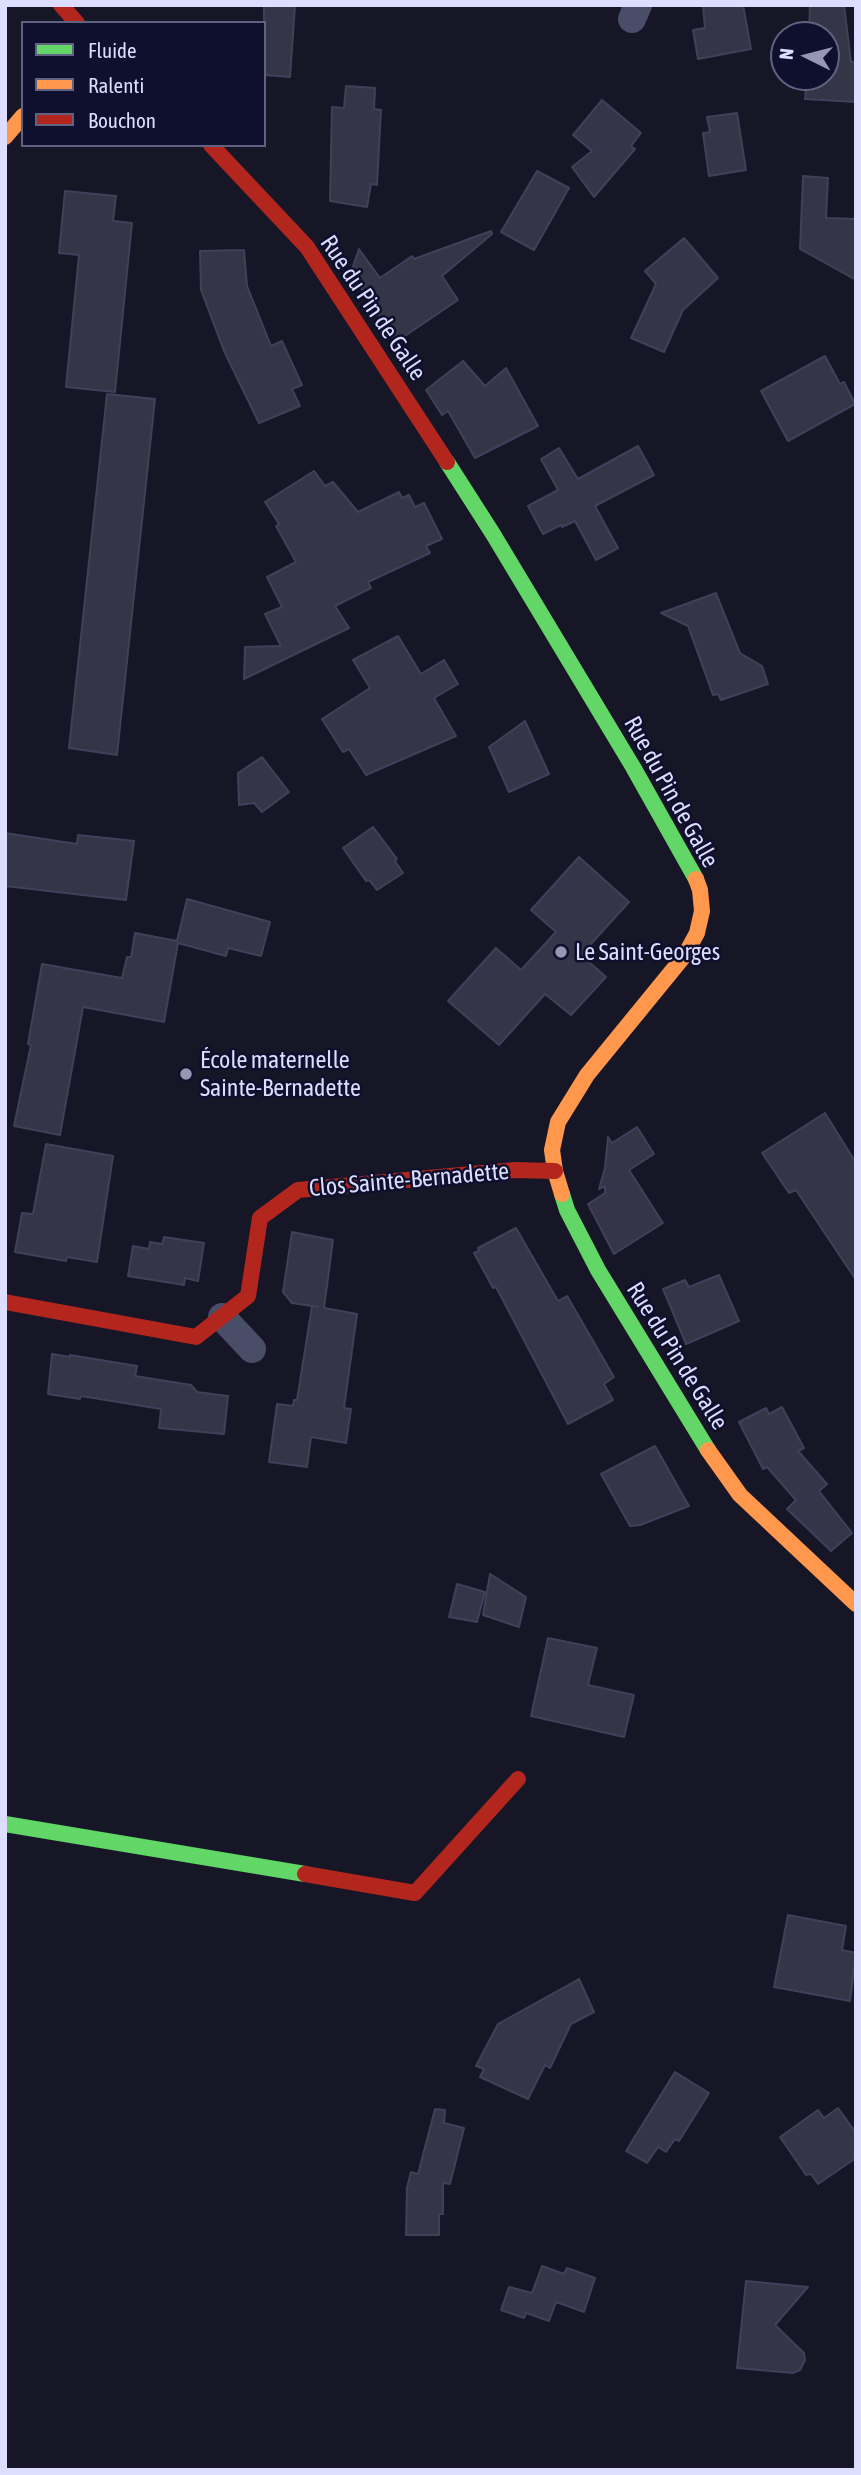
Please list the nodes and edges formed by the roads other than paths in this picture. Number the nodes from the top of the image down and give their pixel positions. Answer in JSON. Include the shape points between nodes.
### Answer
{"nodes":[{"id":1,"x":61,"y":5,"type":"edge"},
{"id":2,"x":76,"y":21,"type":"edge"},
{"id":3,"x":18,"y":112,"type":"edge"},
{"id":4,"x":5,"y":137,"type":"edge"},
{"id":5,"x":213,"y":147,"type":"edge"},
{"id":6,"x":555,"y":1171,"type":"junction"},
{"id":7,"x":5,"y":1302,"type":"edge"},
{"id":8,"x":222,"y":1317,"type":"junction"},
{"id":9,"x":251,"y":1349,"type":"dead end"},
{"id":10,"x":856,"y":1604,"type":"edge"},
{"id":11,"x":518,"y":1779,"type":"dead end"},
{"id":12,"x":5,"y":1824,"type":"edge"}],
"edges":[{"from":1,"to":2,"type":"street"},
{"from":3,"to":4,"type":"street"},
{"from":5,"to":6,"type":"street","name":"Rue du Pin de Galle","via":[[320,265],[493,534],[645,788],[700,890],[697,933],[685,955],[587,1076],[558,1122],[552,1150]]},
{"from":6,"to":8,"type":"street","name":"Clos Sainte-Bernadette","via":[[515,1170],[298,1190],[260,1218],[248,1296]]},
{"from":6,"to":10,"type":"street","name":"Rue du Pin de Galle","via":[[567,1210],[598,1270],[710,1453],[740,1495]]},
{"from":7,"to":8,"type":"street","name":"Clos Sainte-Bernadette","via":[[196,1337]]},
{"from":8,"to":9,"type":"street"},
{"from":11,"to":12,"type":"street","via":[[415,1893]]}]}
